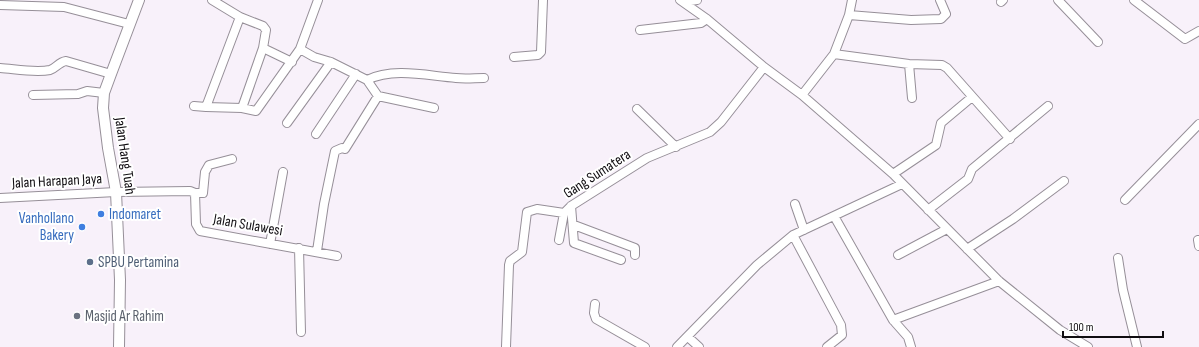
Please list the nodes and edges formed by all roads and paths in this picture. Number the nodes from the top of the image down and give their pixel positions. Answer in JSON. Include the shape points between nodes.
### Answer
{"nodes":[{"id":1,"x":139,"y":0,"type":"edge"},
{"id":2,"x":212,"y":0,"type":"edge"},
{"id":3,"x":318,"y":0,"type":"edge"},
{"id":4,"x":543,"y":0,"type":"edge"},
{"id":5,"x":697,"y":0,"type":"edge"},
{"id":6,"x":852,"y":0,"type":"edge"},
{"id":7,"x":940,"y":0,"type":"edge"},
{"id":8,"x":1058,"y":0,"type":"edge"},
{"id":9,"x":1134,"y":0,"type":"edge"},
{"id":10,"x":682,"y":1,"type":"edge"},
{"id":11,"x":0,"y":5,"type":"edge"},
{"id":12,"x":849,"y":15,"type":"junction"},
{"id":13,"x":240,"y":17,"type":"junction"},
{"id":14,"x":707,"y":19,"type":"junction"},
{"id":15,"x":130,"y":24,"type":"junction"},
{"id":16,"x":640,"y":30,"type":"dead end"},
{"id":17,"x":1199,"y":31,"type":"edge"},
{"id":18,"x":1098,"y":42,"type":"dead end"},
{"id":19,"x":264,"y":48,"type":"junction"},
{"id":20,"x":300,"y":49,"type":"junction"},
{"id":21,"x":834,"y":54,"type":"junction"},
{"id":22,"x":514,"y":57,"type":"dead end"},
{"id":23,"x":292,"y":62,"type":"junction"},
{"id":24,"x":331,"y":62,"type":"junction"},
{"id":25,"x":908,"y":64,"type":"junction"},
{"id":26,"x":764,"y":67,"type":"junction"},
{"id":27,"x":0,"y":68,"type":"edge"},
{"id":28,"x":111,"y":74,"type":"junction"},
{"id":29,"x":356,"y":74,"type":"junction"},
{"id":30,"x":484,"y":78,"type":"dead end"},
{"id":31,"x":367,"y":80,"type":"junction"},
{"id":32,"x":104,"y":93,"type":"junction"},
{"id":33,"x":33,"y":95,"type":"dead end"},
{"id":34,"x":802,"y":95,"type":"junction"},
{"id":35,"x":378,"y":96,"type":"junction"},
{"id":36,"x":972,"y":97,"type":"junction"},
{"id":37,"x":912,"y":98,"type":"dead end"},
{"id":38,"x":194,"y":106,"type":"dead end"},
{"id":39,"x":1048,"y":106,"type":"dead end"},
{"id":40,"x":206,"y":107,"type":"junction"},
{"id":41,"x":242,"y":108,"type":"junction"},
{"id":42,"x":434,"y":108,"type":"dead end"},
{"id":43,"x":637,"y":109,"type":"dead end"},
{"id":44,"x":286,"y":123,"type":"dead end"},
{"id":45,"x":1199,"y":124,"type":"edge"},
{"id":46,"x":316,"y":134,"type":"dead end"},
{"id":47,"x":1010,"y":139,"type":"junction"},
{"id":48,"x":676,"y":147,"type":"junction"},
{"id":49,"x":232,"y":159,"type":"dead end"},
{"id":50,"x":283,"y":172,"type":"dead end"},
{"id":51,"x":893,"y":174,"type":"junction"},
{"id":52,"x":1064,"y":181,"type":"dead end"},
{"id":53,"x":902,"y":184,"type":"junction"},
{"id":54,"x":116,"y":192,"type":"junction"},
{"id":55,"x":196,"y":194,"type":"junction"},
{"id":56,"x":0,"y":198,"type":"edge"},
{"id":57,"x":1125,"y":200,"type":"dead end"},
{"id":58,"x":795,"y":204,"type":"dead end"},
{"id":59,"x":571,"y":206,"type":"junction"},
{"id":60,"x":928,"y":210,"type":"junction"},
{"id":61,"x":564,"y":213,"type":"junction"},
{"id":62,"x":834,"y":216,"type":"junction"},
{"id":63,"x":574,"y":225,"type":"junction"},
{"id":64,"x":804,"y":230,"type":"junction"},
{"id":65,"x":947,"y":230,"type":"junction"},
{"id":66,"x":793,"y":235,"type":"junction"},
{"id":67,"x":560,"y":240,"type":"dead end"},
{"id":68,"x":270,"y":244,"type":"junction"},
{"id":69,"x":299,"y":248,"type":"junction"},
{"id":70,"x":966,"y":249,"type":"junction"},
{"id":71,"x":317,"y":251,"type":"junction"},
{"id":72,"x":635,"y":255,"type":"dead end"},
{"id":73,"x":898,"y":255,"type":"dead end"},
{"id":74,"x":337,"y":256,"type":"dead end"},
{"id":75,"x":1118,"y":258,"type":"dead end"},
{"id":76,"x":621,"y":260,"type":"dead end"},
{"id":77,"x":999,"y":281,"type":"junction"},
{"id":78,"x":595,"y":304,"type":"dead end"},
{"id":79,"x":892,"y":320,"type":"junction"},
{"id":80,"x":301,"y":332,"type":"dead end"},
{"id":81,"x":688,"y":337,"type":"junction"},
{"id":82,"x":119,"y":347,"type":"edge"},
{"id":83,"x":506,"y":347,"type":"edge"},
{"id":84,"x":645,"y":347,"type":"edge"},
{"id":85,"x":677,"y":347,"type":"edge"},
{"id":86,"x":699,"y":347,"type":"edge"},
{"id":87,"x":827,"y":347,"type":"edge"},
{"id":88,"x":911,"y":347,"type":"edge"},
{"id":89,"x":1086,"y":347,"type":"edge"},
{"id":90,"x":1137,"y":347,"type":"edge"}],
"edges":[{"from":1,"to":15,"type":"main road","name":"Jalan Hang Tuah"},
{"from":2,"to":13,"type":"street"},
{"from":3,"to":20,"type":"street"},
{"from":4,"to":22,"type":"street","via":[[541,52],[538,55]]},
{"from":5,"to":10,"type":"street"},
{"from":6,"to":12,"type":"street"},
{"from":7,"to":12,"type":"street","via":[[946,14],[941,19],[911,20]]},
{"from":8,"to":18,"type":"street"},
{"from":9,"to":17,"type":"street","via":[[1185,39]]},
{"from":10,"to":14,"type":"street"},
{"from":11,"to":15,"type":"street","via":[[64,8]]},
{"from":12,"to":21,"type":"street"},
{"from":13,"to":19,"type":"street","via":[[265,28]]},
{"from":13,"to":40,"type":"street"},
{"from":14,"to":16,"type":"street","via":[[701,23]]},
{"from":14,"to":26,"type":"street"},
{"from":15,"to":28,"type":"main road","name":"Jalan Hang Tuah"},
{"from":19,"to":23,"type":"street"},
{"from":19,"to":41,"type":"street"},
{"from":20,"to":23,"type":"street"},
{"from":20,"to":24,"type":"street"},
{"from":21,"to":25,"type":"street"},
{"from":21,"to":34,"type":"street"},
{"from":23,"to":41,"type":"street","via":[[256,111]]},
{"from":24,"to":29,"type":"street"},
{"from":24,"to":44,"type":"street"},
{"from":25,"to":36,"type":"street","via":[[945,66]]},
{"from":25,"to":37,"type":"street"},
{"from":26,"to":34,"type":"street"},
{"from":26,"to":48,"type":"street","name":"Gang Sumatera","via":[[721,122],[710,132]]},
{"from":27,"to":28,"type":"street","via":[[44,71],[66,61]]},
{"from":28,"to":32,"type":"main road","name":"Jalan Hang Tuah"},
{"from":29,"to":31,"type":"street"},
{"from":29,"to":46,"type":"street"},
{"from":30,"to":31,"type":"street","via":[[394,73],[378,75]]},
{"from":31,"to":35,"type":"street"},
{"from":32,"to":33,"type":"street","via":[[87,91],[78,94]]},
{"from":32,"to":54,"type":"main road","name":"Jalan Hang Tuah","via":[[107,142]]},
{"from":34,"to":51,"type":"street"},
{"from":35,"to":42,"type":"street"},
{"from":35,"to":71,"type":"street","via":[[345,149],[335,151]]},
{"from":36,"to":47,"type":"street"},
{"from":36,"to":51,"type":"street","via":[[941,123],[936,145]]},
{"from":38,"to":40,"type":"street"},
{"from":39,"to":47,"type":"street"},
{"from":40,"to":41,"type":"street"},
{"from":43,"to":48,"type":"street"},
{"from":45,"to":57,"type":"street"},
{"from":47,"to":60,"type":"street","via":[[972,169],[968,179]]},
{"from":48,"to":59,"type":"street","name":"Gang Sumatera","via":[[647,158]]},
{"from":49,"to":55,"type":"street","via":[[209,165],[205,172],[203,193]]},
{"from":50,"to":68,"type":"street"},
{"from":51,"to":53,"type":"street"},
{"from":52,"to":70,"type":"street","via":[[1013,219]]},
{"from":53,"to":60,"type":"street"},
{"from":53,"to":62,"type":"street"},
{"from":54,"to":55,"type":"street","via":[[190,191]]},
{"from":54,"to":56,"type":"street","name":"Jalan Harapan Jaya"},
{"from":54,"to":82,"type":"main road","name":"Jalan Hang Tuah","via":[[120,280]]},
{"from":55,"to":68,"type":"street","name":"Jalan Sulawesi","via":[[196,224],[200,231]]},
{"from":58,"to":64,"type":"street"},
{"from":59,"to":61,"type":"street","name":"Gang Sumatera"},
{"from":59,"to":63,"type":"street"},
{"from":60,"to":65,"type":"street"},
{"from":61,"to":67,"type":"street"},
{"from":61,"to":83,"type":"street","name":"Gang Sumatera","via":[[533,209],[526,215],[522,252],[510,261],[509,265]]},
{"from":62,"to":64,"type":"street"},
{"from":62,"to":79,"type":"street"},
{"from":63,"to":72,"type":"street","via":[[635,248]]},
{"from":63,"to":76,"type":"street","via":[[574,243]]},
{"from":64,"to":66,"type":"street"},
{"from":65,"to":70,"type":"street"},
{"from":65,"to":73,"type":"street"},
{"from":66,"to":81,"type":"street","via":[[752,270]]},
{"from":66,"to":87,"type":"street","via":[[841,325],[843,333]]},
{"from":68,"to":69,"type":"street","name":"Jalan Sulawesi"},
{"from":69,"to":71,"type":"street","name":"Jalan Sulawesi"},
{"from":69,"to":80,"type":"street"},
{"from":70,"to":77,"type":"street"},
{"from":71,"to":74,"type":"street","name":"Jalan Sulawesi"},
{"from":75,"to":90,"type":"street"},
{"from":77,"to":79,"type":"street"},
{"from":77,"to":89,"type":"street","via":[[1060,330]]},
{"from":78,"to":84,"type":"street","via":[[596,319]]},
{"from":79,"to":88,"type":"street","via":[[908,337]]},
{"from":81,"to":85,"type":"street"},
{"from":81,"to":86,"type":"street"}]}
